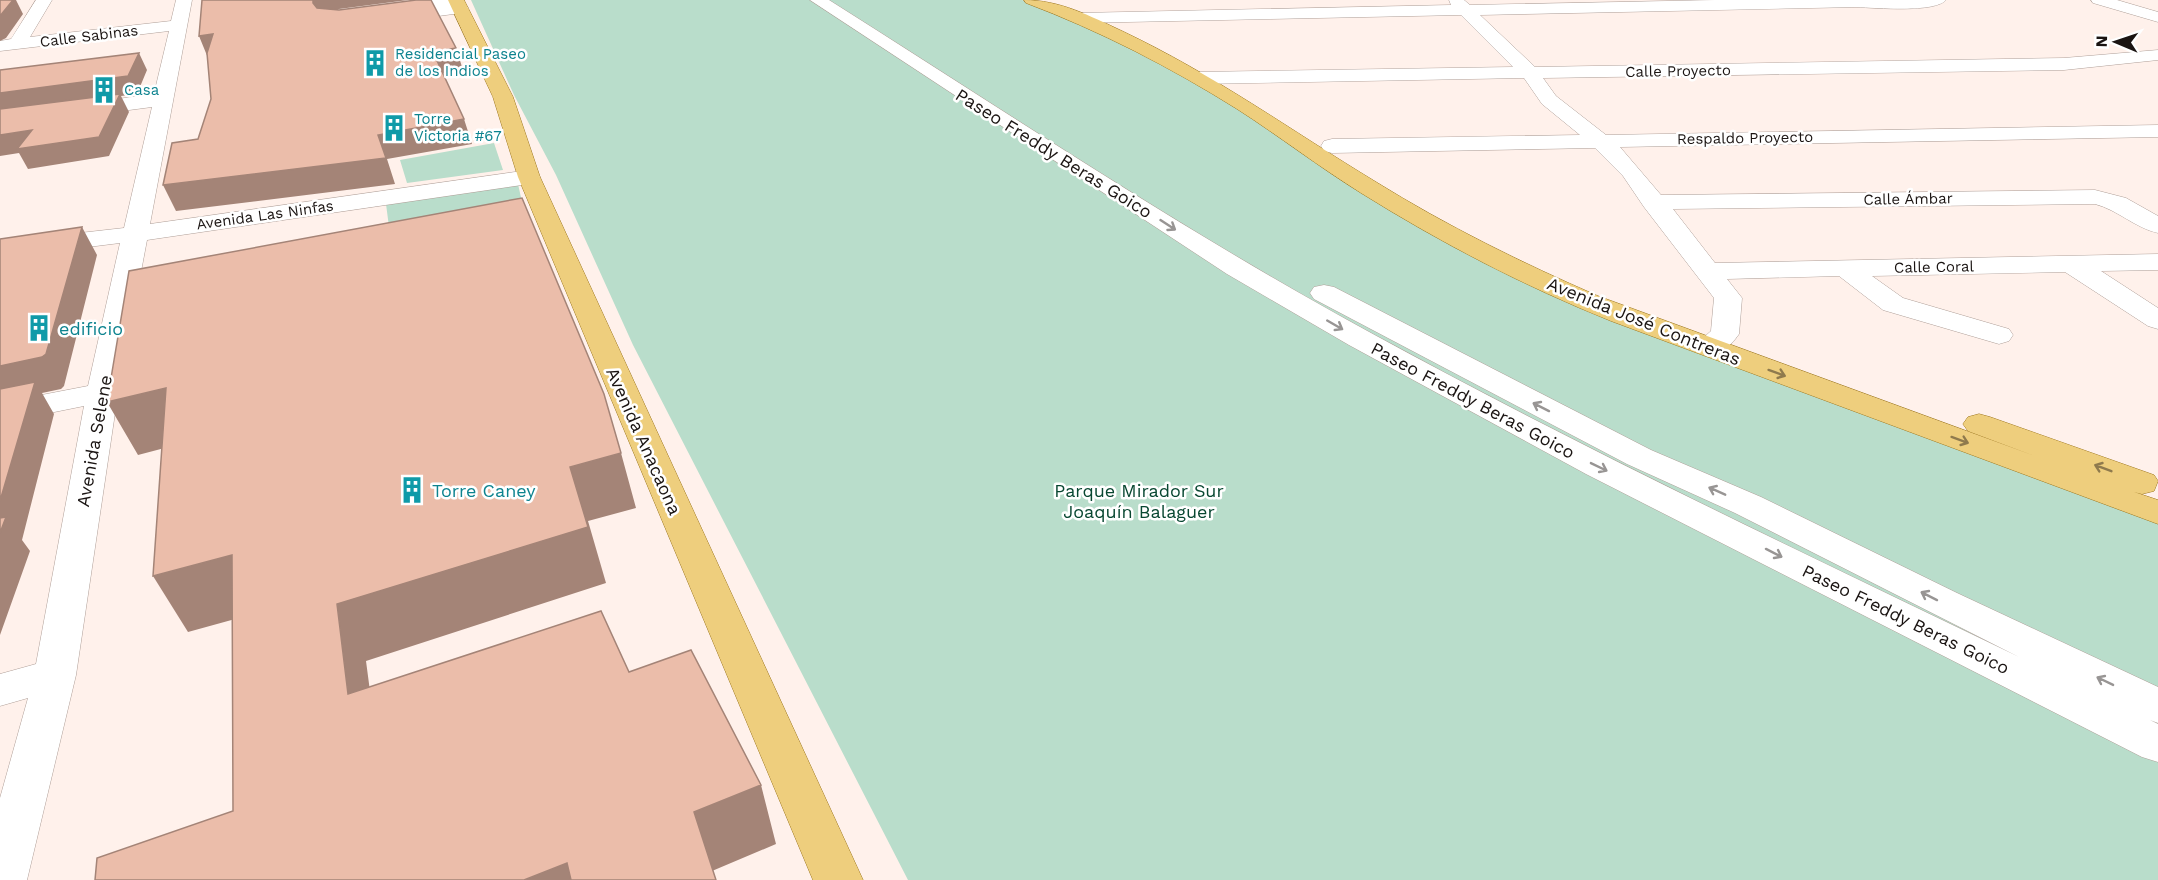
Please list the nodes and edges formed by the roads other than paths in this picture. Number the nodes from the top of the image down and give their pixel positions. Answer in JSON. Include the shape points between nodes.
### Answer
{"nodes":[{"id":1,"x":44,"y":0,"type":"edge"},
{"id":2,"x":184,"y":0,"type":"edge"},
{"id":3,"x":818,"y":0,"type":"edge"},
{"id":4,"x":845,"y":0,"type":"edge"},
{"id":5,"x":1032,"y":0,"type":"edge"},
{"id":6,"x":1059,"y":0,"type":"edge"},
{"id":7,"x":1938,"y":0,"type":"edge"},
{"id":8,"x":2099,"y":0,"type":"edge"},
{"id":9,"x":1854,"y":1,"type":"edge"},
{"id":10,"x":1826,"y":2,"type":"edge"},
{"id":11,"x":458,"y":3,"type":"edge"},
{"id":12,"x":1460,"y":5,"type":"edge"},
{"id":13,"x":374,"y":15,"type":"edge"},
{"id":14,"x":1091,"y":16,"type":"junction"},
{"id":15,"x":2158,"y":17,"type":"edge"},
{"id":16,"x":178,"y":25,"type":"junction"},
{"id":17,"x":9,"y":45,"type":"edge"},
{"id":18,"x":2158,"y":55,"type":"edge"},
{"id":19,"x":1529,"y":72,"type":"junction"},
{"id":20,"x":1198,"y":78,"type":"junction"},
{"id":21,"x":1227,"y":78,"type":"junction"},
{"id":22,"x":163,"y":99,"type":"junction"},
{"id":23,"x":1006,"y":112,"type":"junction"},
{"id":24,"x":0,"y":121,"type":"edge"},
{"id":25,"x":2158,"y":131,"type":"edge"},
{"id":26,"x":2122,"y":132,"type":"junction"},
{"id":27,"x":1600,"y":140,"type":"junction"},
{"id":28,"x":1332,"y":146,"type":"junction"},
{"id":29,"x":2158,"y":150,"type":"edge"},
{"id":30,"x":529,"y":177,"type":"junction"},
{"id":31,"x":1652,"y":201,"type":"junction"},
{"id":32,"x":2158,"y":226,"type":"edge"},
{"id":33,"x":135,"y":234,"type":"junction"},
{"id":34,"x":0,"y":250,"type":"edge"},
{"id":35,"x":2158,"y":262,"type":"edge"},
{"id":36,"x":2073,"y":265,"type":"junction"},
{"id":37,"x":1845,"y":268,"type":"junction"},
{"id":38,"x":1709,"y":271,"type":"junction"},
{"id":39,"x":2158,"y":320,"type":"edge"},
{"id":40,"x":1999,"y":335,"type":"dead end"},
{"id":41,"x":1716,"y":340,"type":"junction"},
{"id":42,"x":102,"y":393,"type":"junction"},
{"id":43,"x":0,"y":413,"type":"edge"},
{"id":44,"x":2158,"y":489,"type":"edge"},
{"id":45,"x":2158,"y":513,"type":"edge"},
{"id":46,"x":55,"y":675,"type":"junction"},
{"id":47,"x":0,"y":690,"type":"edge"},
{"id":48,"x":2158,"y":706,"type":"edge"},
{"id":49,"x":2158,"y":744,"type":"edge"},
{"id":50,"x":2,"y":880,"type":"edge"},
{"id":51,"x":838,"y":880,"type":"edge"}],
"edges":[{"from":1,"to":17,"type":"street"},
{"from":2,"to":16,"type":"street","name":"Avenida Selene"},
{"from":3,"to":23,"type":"street","name":"Paseo Freddy Beras Goico"},
{"from":4,"to":23,"type":"street","name":"Paseo Freddy Beras Goico"},
{"from":5,"to":14,"type":"main road","name":"Avenida José Contreras"},
{"from":6,"to":14,"type":"main road","name":"Avenida José Contreras"},
{"from":7,"to":9,"type":"street","via":[[1898,4]]},
{"from":8,"to":15,"type":"street"},
{"from":9,"to":10,"type":"street"},
{"from":10,"to":12,"type":"street"},
{"from":11,"to":13,"type":"street"},
{"from":11,"to":30,"type":"main road","name":"Avenida Anacaona","via":[[502,97]]},
{"from":12,"to":14,"type":"street"},
{"from":12,"to":19,"type":"street"},
{"from":14,"to":20,"type":"main road","name":"Avenida José Contreras"},
{"from":14,"to":21,"type":"main road","name":"Avenida José Contreras"},
{"from":16,"to":17,"type":"street","name":"Calle Sabinas"},
{"from":16,"to":22,"type":"street","name":"Avenida Selene"},
{"from":18,"to":19,"type":"street","name":"Calle Proyecto","via":[[2064,64]]},
{"from":19,"to":21,"type":"street","name":"Calle Proyecto"},
{"from":19,"to":27,"type":"street","via":[[1549,100]]},
{"from":20,"to":21,"type":"street","name":"Calle Proyecto"},
{"from":20,"to":41,"type":"main road","name":"Avenida José Contreras","via":[[1372,190],[1501,260],[1584,300]]},
{"from":21,"to":28,"type":"main road","name":"Avenida José Contreras"},
{"from":22,"to":24,"type":"street"},
{"from":22,"to":33,"type":"street","name":"Avenida Selene"},
{"from":48,"to":23,"type":"street","name":"Paseo Freddy Beras Goico","one_way":true,"via":[[1748,505],[1639,457],[1406,337]]},
{"from":23,"to":49,"type":"street","name":"Paseo Freddy Beras Goico","one_way":true,"via":[[1236,268],[1487,409]]},
{"from":25,"to":26,"type":"street","name":"Respaldo Proyecto"},
{"from":26,"to":27,"type":"street","name":"Respaldo Proyecto"},
{"from":26,"to":29,"type":"street"},
{"from":27,"to":28,"type":"street","name":"Respaldo Proyecto"},
{"from":27,"to":31,"type":"street","via":[[1631,171]]},
{"from":28,"to":41,"type":"main road","name":"Avenida José Contreras","via":[[1413,195],[1568,274]]},
{"from":30,"to":33,"type":"street","name":"Avenida Las Ninfas"},
{"from":30,"to":51,"type":"main road","name":"Avenida Anacaona"},
{"from":31,"to":32,"type":"street","name":"Calle Ámbar","via":[[2095,197],[2118,203]]},
{"from":31,"to":38,"type":"street"},
{"from":33,"to":34,"type":"street","name":"Avenida Las Ninfas"},
{"from":33,"to":42,"type":"street","name":"Avenida Selene"},
{"from":35,"to":36,"type":"street","name":"Calle Coral"},
{"from":36,"to":37,"type":"street","name":"Calle Coral"},
{"from":36,"to":39,"type":"street"},
{"from":37,"to":38,"type":"street","name":"Calle Coral"},
{"from":37,"to":40,"type":"street","via":[[1893,304]]},
{"from":38,"to":41,"type":"street","via":[[1728,298]]},
{"from":44,"to":41,"type":"main road","name":"Avenida José Contreras","one_way":true},
{"from":41,"to":45,"type":"main road","name":"Avenida José Contreras","one_way":true},
{"from":42,"to":43,"type":"street"},
{"from":42,"to":46,"type":"street","name":"Avenida Selene"},
{"from":46,"to":47,"type":"street"},
{"from":46,"to":50,"type":"street","name":"Avenida Selene"}]}
